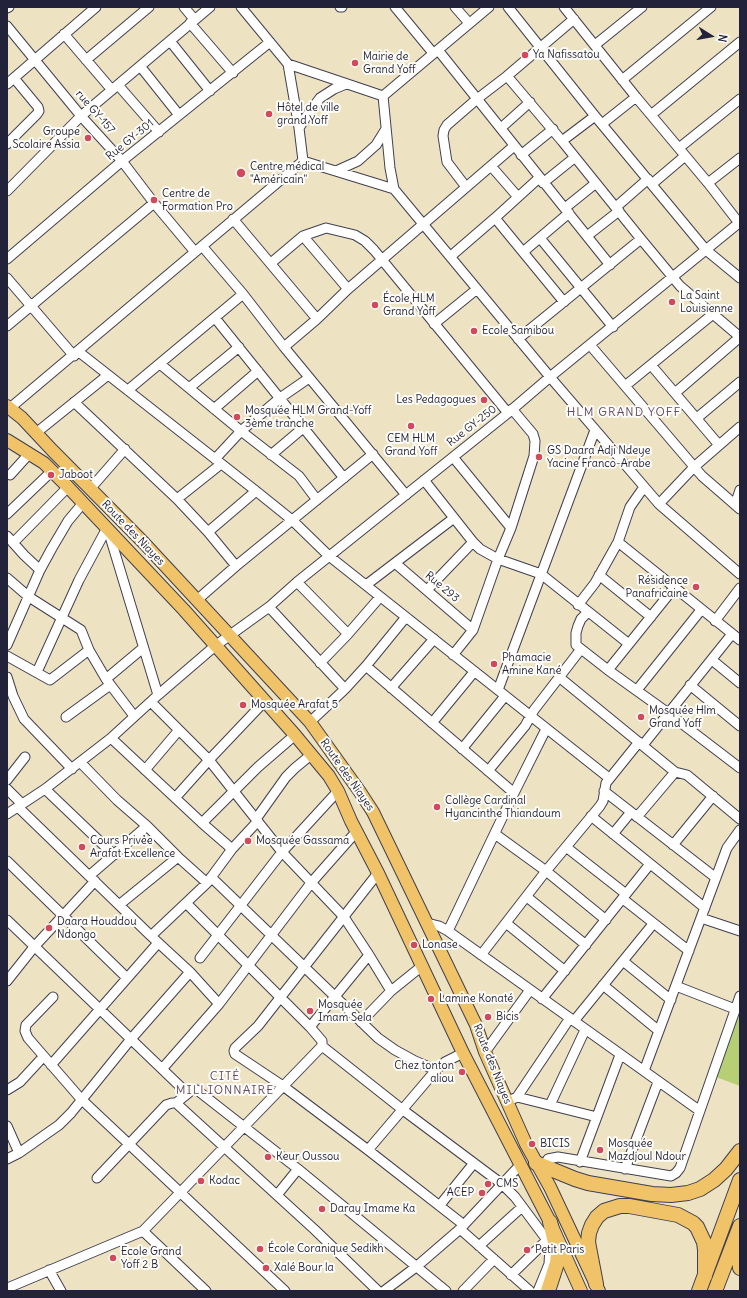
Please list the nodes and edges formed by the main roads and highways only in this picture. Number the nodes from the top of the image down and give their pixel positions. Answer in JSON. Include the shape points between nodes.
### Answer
{"nodes":[{"id":1,"x":9,"y":407,"type":"edge"},
{"id":2,"x":7,"y":440,"type":"edge"},
{"id":3,"x":740,"y":1151,"type":"edge"},
{"id":4,"x":540,"y":1164,"type":"junction"},
{"id":5,"x":740,"y":1180,"type":"edge"},
{"id":6,"x":550,"y":1222,"type":"junction"},
{"id":7,"x":740,"y":1226,"type":"edge"},
{"id":8,"x":740,"y":1237,"type":"edge"},
{"id":9,"x":740,"y":1268,"type":"edge"},
{"id":10,"x":705,"y":1276,"type":"junction"},
{"id":11,"x":597,"y":1288,"type":"edge"},
{"id":12,"x":548,"y":1291,"type":"edge"},
{"id":13,"x":581,"y":1291,"type":"edge"},
{"id":14,"x":699,"y":1291,"type":"edge"},
{"id":15,"x":715,"y":1291,"type":"edge"}],
"edges":[{"from":1,"to":4,"type":"main road","name":"Route des Niayes","via":[[91,488],[310,722],[360,792],[373,812],[427,923],[476,1025],[485,1052],[512,1100]]},
{"from":2,"to":6,"type":"main road","name":"Route des Niayes","via":[[44,463],[68,487],[184,610],[329,776],[463,1053]]},
{"from":3,"to":4,"type":"highway","via":[[726,1169],[700,1189],[671,1195],[588,1183]]},
{"from":4,"to":11,"type":"main road","name":"Route des Niayes"},
{"from":5,"to":10,"type":"highway"},
{"from":6,"to":12,"type":"highway","via":[[558,1254]]},
{"from":6,"to":13,"type":"main road","name":"Route des Niayes"},
{"from":7,"to":15,"type":"highway"},
{"from":8,"to":9,"type":"highway"},
{"from":10,"to":11,"type":"highway","via":[[706,1250],[698,1227],[678,1215],[620,1206],[604,1211],[597,1217],[589,1233],[588,1242]]},
{"from":10,"to":14,"type":"highway"}]}
